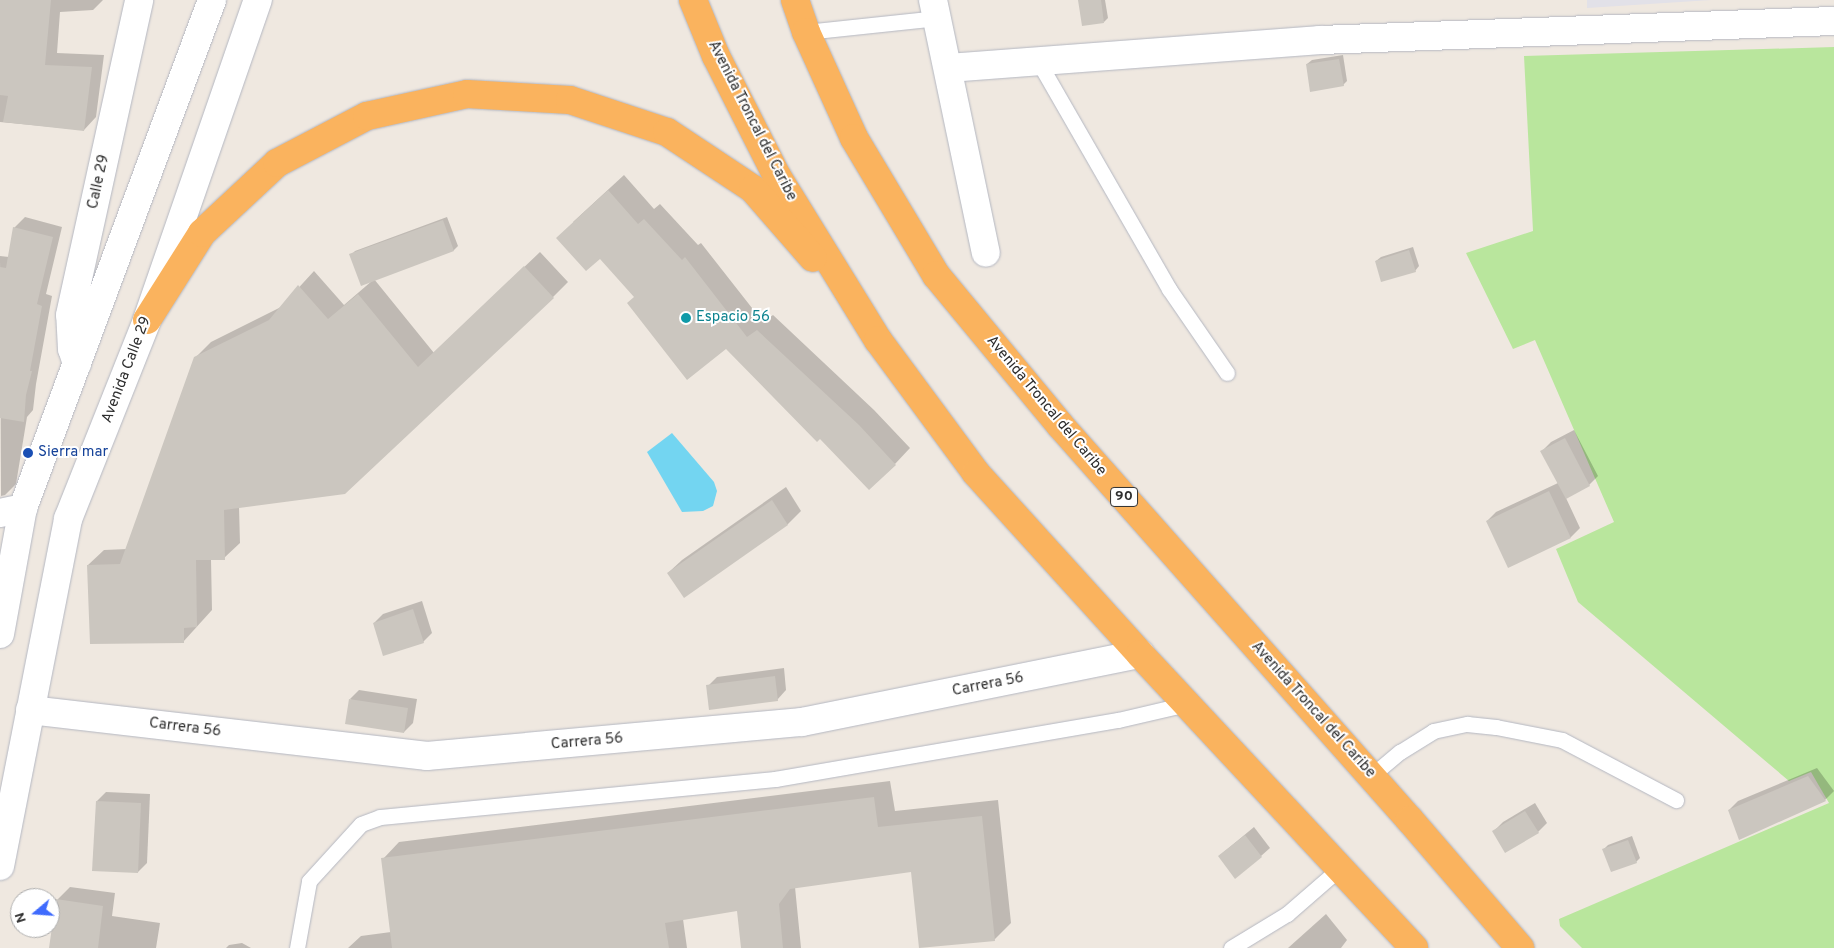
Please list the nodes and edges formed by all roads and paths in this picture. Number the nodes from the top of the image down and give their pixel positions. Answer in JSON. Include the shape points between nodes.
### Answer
{"nodes":[{"id":1,"x":140,"y":0,"type":"edge"},
{"id":2,"x":212,"y":0,"type":"edge"},
{"id":3,"x":258,"y":0,"type":"edge"},
{"id":4,"x":694,"y":0,"type":"edge"},
{"id":5,"x":795,"y":0,"type":"edge"},
{"id":6,"x":935,"y":9,"type":"edge"},
{"id":7,"x":1834,"y":21,"type":"edge"},
{"id":8,"x":806,"y":32,"type":"junction"},
{"id":9,"x":1038,"y":61,"type":"junction"},
{"id":10,"x":949,"y":68,"type":"junction"},
{"id":11,"x":986,"y":252,"type":"dead end"},
{"id":12,"x":147,"y":320,"type":"junction"},
{"id":13,"x":878,"y":340,"type":"junction"},
{"id":14,"x":77,"y":364,"type":"junction"},
{"id":15,"x":1227,"y":373,"type":"dead end"},
{"id":16,"x":12,"y":510,"type":"edge"},
{"id":17,"x":0,"y":634,"type":"edge"},
{"id":18,"x":1140,"y":654,"type":"junction"},
{"id":19,"x":1188,"y":704,"type":"junction"},
{"id":20,"x":30,"y":710,"type":"junction"},
{"id":21,"x":1372,"y":776,"type":"junction"},
{"id":22,"x":1676,"y":800,"type":"dead end"},
{"id":23,"x":0,"y":866,"type":"edge"},
{"id":24,"x":1340,"y":868,"type":"junction"},
{"id":25,"x":297,"y":948,"type":"edge"},
{"id":26,"x":1231,"y":948,"type":"edge"},
{"id":27,"x":1414,"y":948,"type":"edge"},
{"id":28,"x":1520,"y":948,"type":"edge"}],
"edges":[{"from":1,"to":14,"type":"street","name":"Calle 29","via":[[70,315],[72,349]]},
{"from":2,"to":14,"type":"street"},
{"from":3,"to":12,"type":"street","name":"Avenida Calle 29"},
{"from":4,"to":13,"type":"highway","name":"Avenida Troncal del Caribe","via":[[716,56],[778,176]]},
{"from":5,"to":8,"type":"highway","name":"Avenida Troncal del Caribe","number":"90"},
{"from":6,"to":8,"type":"lane"},
{"from":6,"to":10,"type":"street"},
{"from":7,"to":9,"type":"street","via":[[1320,40]]},
{"from":8,"to":21,"type":"highway","name":"Avenida Troncal del Caribe","number":"90","via":[[854,138],[936,275],[1060,425]]},
{"from":9,"to":10,"type":"street"},
{"from":9,"to":15,"type":"lane","via":[[1169,289]]},
{"from":10,"to":11,"type":"street"},
{"from":12,"to":13,"type":"highway","via":[[202,233],[277,163],[367,116],[467,94],[570,100],[667,132],[753,189],[820,266]]},
{"from":12,"to":20,"type":"street","name":"Avenida Calle 29","via":[[68,519]]},
{"from":13,"to":18,"type":"highway","name":"Avenida Troncal del Caribe","via":[[976,473]]},
{"from":14,"to":16,"type":"street"},
{"from":16,"to":17,"type":"street"},
{"from":18,"to":19,"type":"highway","name":"Avenida Troncal del Caribe"},
{"from":18,"to":20,"type":"street","name":"Carrera 56","via":[[802,722],[427,756]]},
{"from":19,"to":24,"type":"highway","name":"Avenida Troncal del Caribe"},
{"from":19,"to":25,"type":"lane","via":[[1118,720],[775,779],[380,817],[361,824],[309,881]]},
{"from":20,"to":23,"type":"street","name":"Avenida Calle 29"},
{"from":21,"to":22,"type":"lane","via":[[1400,752],[1433,731],[1466,724],[1562,740]]},
{"from":21,"to":28,"type":"highway","name":"Avenida Troncal del Caribe","number":"90"},
{"from":24,"to":26,"type":"lane","via":[[1287,914]]},
{"from":24,"to":27,"type":"highway","name":"Avenida Troncal del Caribe"}]}
